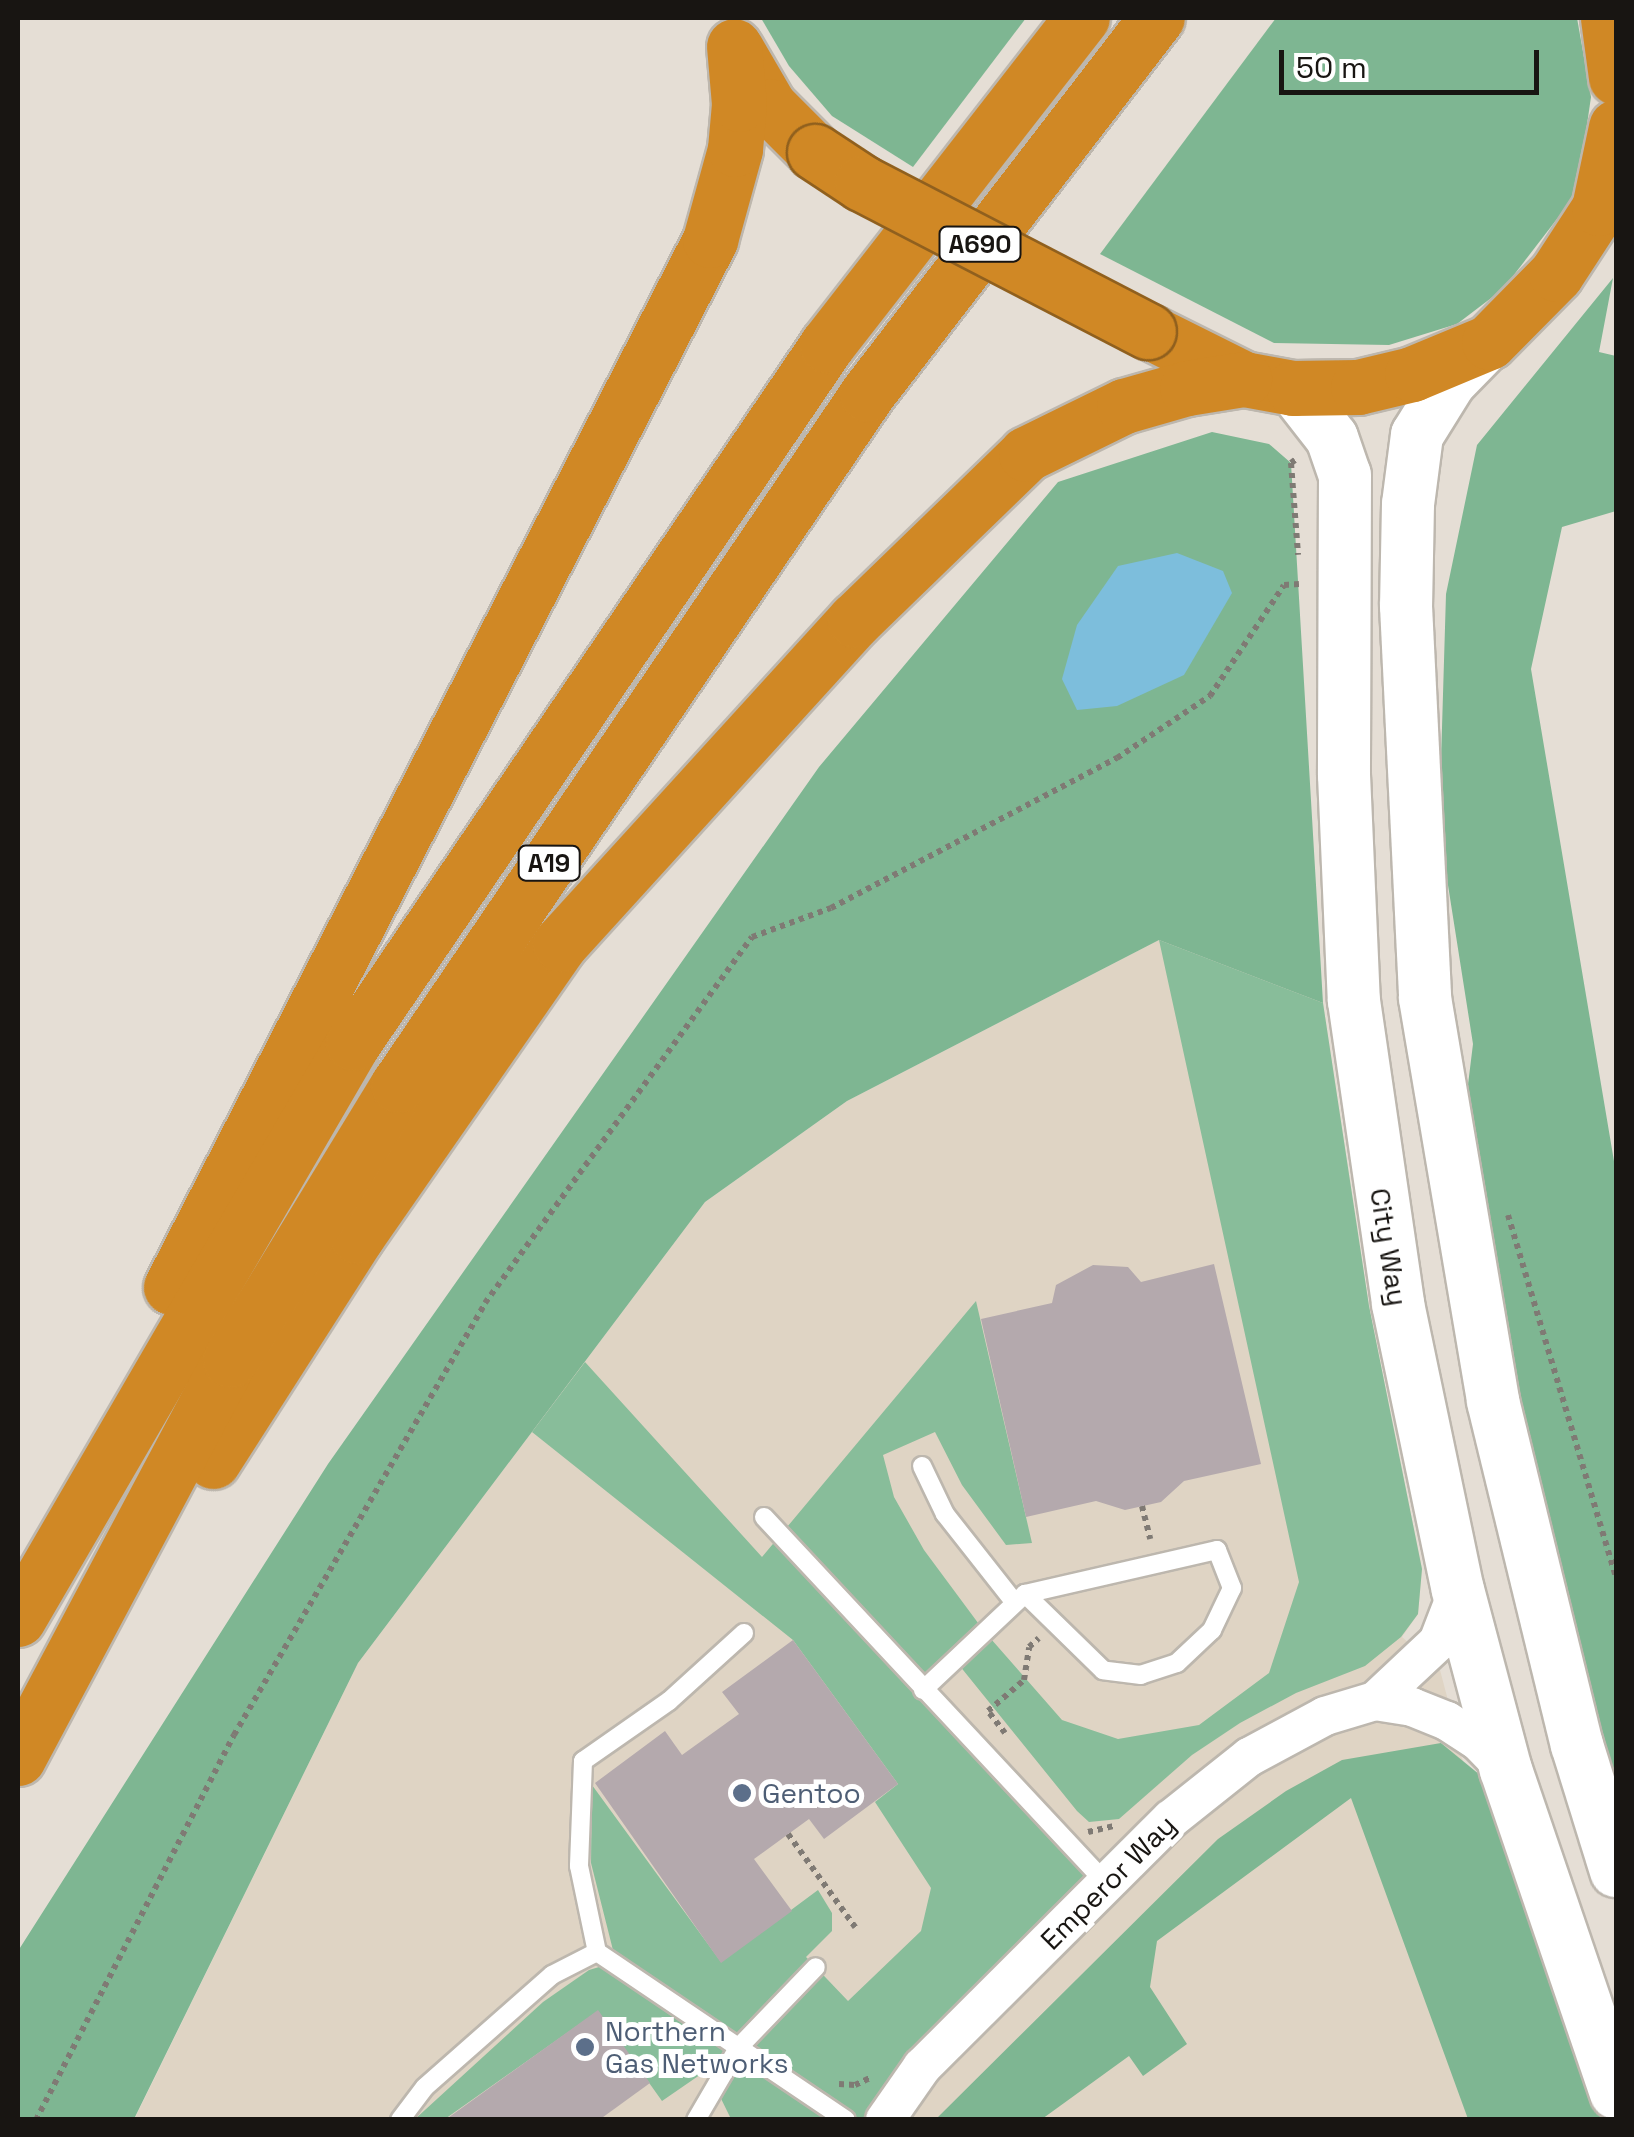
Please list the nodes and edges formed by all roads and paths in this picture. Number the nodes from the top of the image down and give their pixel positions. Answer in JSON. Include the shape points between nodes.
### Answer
{"nodes":[{"id":1,"x":1082,"y":18,"type":"edge"},
{"id":2,"x":1157,"y":18,"type":"edge"},
{"id":3,"x":1608,"y":18,"type":"edge"},
{"id":4,"x":730,"y":32,"type":"edge"},
{"id":5,"x":1616,"y":78,"type":"edge"},
{"id":6,"x":1616,"y":127,"type":"edge"},
{"id":7,"x":1608,"y":199,"type":"edge"},
{"id":8,"x":1489,"y":342,"type":"junction"},
{"id":9,"x":1268,"y":383,"type":"junction"},
{"id":10,"x":1299,"y":584,"type":"dead end"},
{"id":11,"x":1505,"y":1203,"type":"dead end"},
{"id":12,"x":922,"y":1466,"type":"dead end"},
{"id":13,"x":1142,"y":1506,"type":"dead end"},
{"id":14,"x":764,"y":1517,"type":"dead end"},
{"id":15,"x":1155,"y":1564,"type":"junction"},
{"id":16,"x":1616,"y":1578,"type":"edge"},
{"id":17,"x":1458,"y":1590,"type":"junction"},
{"id":18,"x":18,"y":1594,"type":"edge"},
{"id":19,"x":1020,"y":1598,"type":"junction"},
{"id":20,"x":18,"y":1619,"type":"edge"},
{"id":21,"x":1054,"y":1624,"type":"junction"},
{"id":22,"x":744,"y":1634,"type":"dead end"},
{"id":23,"x":923,"y":1690,"type":"junction"},
{"id":24,"x":1375,"y":1702,"type":"junction"},
{"id":25,"x":1011,"y":1740,"type":"dead end"},
{"id":26,"x":18,"y":1758,"type":"edge"},
{"id":27,"x":18,"y":1766,"type":"edge"},
{"id":28,"x":1506,"y":1770,"type":"junction"},
{"id":29,"x":1078,"y":1824,"type":"dead end"},
{"id":30,"x":1092,"y":1829,"type":"dead end"},
{"id":31,"x":788,"y":1834,"type":"dead end"},
{"id":32,"x":1616,"y":1871,"type":"edge"},
{"id":33,"x":1106,"y":1884,"type":"junction"},
{"id":34,"x":855,"y":1926,"type":"dead end"},
{"id":35,"x":597,"y":1952,"type":"junction"},
{"id":36,"x":816,"y":1967,"type":"dead end"},
{"id":37,"x":738,"y":2048,"type":"junction"},
{"id":38,"x":1616,"y":2093,"type":"edge"},
{"id":39,"x":36,"y":2120,"type":"edge"},
{"id":40,"x":400,"y":2120,"type":"edge"},
{"id":41,"x":696,"y":2120,"type":"edge"},
{"id":42,"x":846,"y":2120,"type":"edge"},
{"id":43,"x":885,"y":2120,"type":"edge"}],
"edges":[{"from":1,"to":20,"type":"highway","number":"A19","via":[[827,345],[352,1043]]},
{"from":2,"to":26,"type":"highway","number":"A19","via":[[867,394],[398,1085],[230,1360]]},
{"from":3,"to":5,"type":"highway"},
{"from":4,"to":9,"type":"highway","number":"A690","bridge":true,"via":[[770,106],[816,152],[862,183],[1148,331]]},
{"from":4,"to":18,"type":"highway","via":[[739,104],[735,149],[710,240]]},
{"from":6,"to":7,"type":"highway"},
{"from":7,"to":8,"type":"highway","number":"A690","via":[[1556,274]]},
{"from":8,"to":9,"type":"highway","number":"A690","via":[[1412,374],[1358,387]]},
{"from":8,"to":32,"type":"main road","via":[[1450,382],[1417,434],[1408,504],[1406,606],[1426,998],[1493,1401],[1576,1745]]},
{"from":9,"to":17,"type":"main road","name":"City Way","via":[[1332,438],[1345,475],[1344,775],[1354,1001],[1398,1304]]},
{"from":9,"to":27,"type":"highway","via":[[1187,388],[1124,406],[1026,454],[854,620],[560,944],[357,1236]]},
{"from":10,"to":39,"type":"path","via":[[1284,586],[1210,696],[1117,758],[831,908],[752,938],[485,1303],[234,1735]]},
{"from":11,"to":16,"type":"path"},
{"from":12,"to":19,"type":"lane","via":[[945,1514]]},
{"from":13,"to":15,"type":"path"},
{"from":14,"to":23,"type":"lane"},
{"from":15,"to":19,"type":"lane"},
{"from":15,"to":21,"type":"lane","via":[[1216,1550],[1232,1588],[1212,1630],[1178,1663],[1142,1675],[1103,1670]]},
{"from":17,"to":24,"type":"street","name":"Emperor Way","via":[[1438,1642]]},
{"from":17,"to":28,"type":"main road","name":"City Way"},
{"from":19,"to":21,"type":"lane"},
{"from":19,"to":23,"type":"lane"},
{"from":21,"to":25,"type":"path","via":[[1029,1647],[1024,1680],[988,1711]]},
{"from":22,"to":35,"type":"lane","via":[[670,1701],[583,1760],[579,1866]]},
{"from":23,"to":33,"type":"lane"},
{"from":24,"to":28,"type":"street","name":"Emperor Way","via":[[1446,1721]]},
{"from":24,"to":33,"type":"street","name":"Emperor Way","via":[[1326,1716],[1249,1757],[1171,1818]]},
{"from":28,"to":38,"type":"main road","name":"City Way"},
{"from":29,"to":30,"type":"path"},
{"from":31,"to":34,"type":"path"},
{"from":33,"to":43,"type":"street","name":"Emperor Way","via":[[922,2067]]},
{"from":35,"to":37,"type":"lane"},
{"from":35,"to":40,"type":"lane","via":[[552,1975],[425,2087]]},
{"from":36,"to":37,"type":"lane"},
{"from":37,"to":41,"type":"lane"},
{"from":37,"to":42,"type":"lane"}]}
